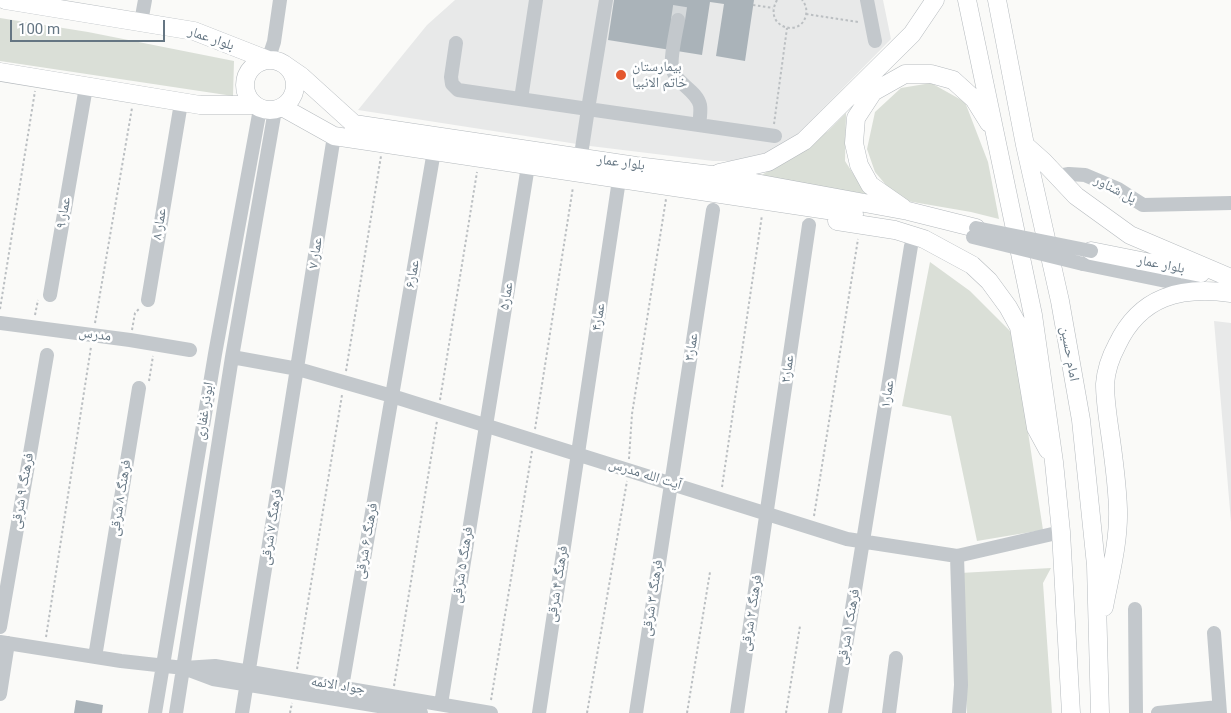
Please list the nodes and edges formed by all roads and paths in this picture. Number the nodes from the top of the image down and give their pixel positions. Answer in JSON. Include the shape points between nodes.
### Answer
{"nodes":[{"id":1,"x":5,"y":0,"type":"edge"},
{"id":2,"x":144,"y":0,"type":"edge"},
{"id":3,"x":280,"y":0,"type":"edge"},
{"id":4,"x":536,"y":0,"type":"edge"},
{"id":5,"x":606,"y":0,"type":"edge"},
{"id":6,"x":777,"y":0,"type":"edge"},
{"id":7,"x":802,"y":0,"type":"edge"},
{"id":8,"x":867,"y":0,"type":"edge"},
{"id":9,"x":935,"y":0,"type":"edge"},
{"id":10,"x":967,"y":0,"type":"edge"},
{"id":11,"x":1000,"y":0,"type":"edge"},
{"id":12,"x":47,"y":3,"type":"edge"},
{"id":13,"x":753,"y":5,"type":"dead end"},
{"id":14,"x":773,"y":8,"type":"junction"},
{"id":15,"x":806,"y":14,"type":"junction"},
{"id":16,"x":678,"y":20,"type":"tunnel mouth"},
{"id":17,"x":141,"y":22,"type":"junction"},
{"id":18,"x":872,"y":24,"type":"junction"},
{"id":19,"x":787,"y":28,"type":"junction"},
{"id":20,"x":875,"y":41,"type":"dead end"},
{"id":21,"x":456,"y":43,"type":"dead end"},
{"id":22,"x":277,"y":62,"type":"junction"},
{"id":23,"x":0,"y":72,"type":"edge"},
{"id":24,"x":37,"y":78,"type":"junction"},
{"id":25,"x":86,"y":87,"type":"junction"},
{"id":26,"x":134,"y":95,"type":"junction"},
{"id":27,"x":521,"y":99,"type":"junction"},
{"id":28,"x":180,"y":103,"type":"junction"},
{"id":29,"x":268,"y":108,"type":"junction"},
{"id":30,"x":588,"y":109,"type":"junction"},
{"id":31,"x":700,"y":125,"type":"junction"},
{"id":32,"x":995,"y":133,"type":"junction"},
{"id":33,"x":774,"y":135,"type":"joint"},
{"id":34,"x":334,"y":136,"type":"junction"},
{"id":35,"x":383,"y":144,"type":"junction"},
{"id":36,"x":1025,"y":145,"type":"junction"},
{"id":37,"x":434,"y":151,"type":"junction"},
{"id":38,"x":480,"y":158,"type":"junction"},
{"id":39,"x":580,"y":165,"type":"junction"},
{"id":40,"x":528,"y":166,"type":"junction"},
{"id":41,"x":712,"y":175,"type":"junction"},
{"id":42,"x":1058,"y":176,"type":"junction"},
{"id":43,"x":619,"y":180,"type":"junction"},
{"id":44,"x":668,"y":187,"type":"junction"},
{"id":45,"x":768,"y":201,"type":"junction"},
{"id":46,"x":1231,"y":203,"type":"edge"},
{"id":47,"x":713,"y":210,"type":"dead end"},
{"id":48,"x":908,"y":211,"type":"junction"},
{"id":49,"x":860,"y":224,"type":"junction"},
{"id":50,"x":809,"y":225,"type":"dead end"},
{"id":51,"x":974,"y":233,"type":"junction"},
{"id":52,"x":911,"y":246,"type":"dead end"},
{"id":53,"x":1087,"y":258,"type":"joint"},
{"id":54,"x":1228,"y":285,"type":"edge"},
{"id":55,"x":50,"y":295,"type":"joint"},
{"id":56,"x":148,"y":300,"type":"joint"},
{"id":57,"x":0,"y":310,"type":"edge"},
{"id":58,"x":0,"y":323,"type":"edge"},
{"id":59,"x":32,"y":327,"type":"junction"},
{"id":60,"x":93,"y":335,"type":"junction"},
{"id":61,"x":130,"y":340,"type":"junction"},
{"id":62,"x":156,"y":345,"type":"junction"},
{"id":63,"x":190,"y":350,"type":"dead end"},
{"id":64,"x":47,"y":355,"type":"dead end"},
{"id":65,"x":232,"y":357,"type":"junction"},
{"id":66,"x":298,"y":369,"type":"junction"},
{"id":67,"x":344,"y":382,"type":"junction"},
{"id":68,"x":139,"y":388,"type":"joint"},
{"id":69,"x":392,"y":396,"type":"junction"},
{"id":70,"x":438,"y":411,"type":"junction"},
{"id":71,"x":486,"y":426,"type":"junction"},
{"id":72,"x":578,"y":454,"type":"junction"},
{"id":73,"x":1054,"y":462,"type":"junction"},
{"id":74,"x":629,"y":470,"type":"junction"},
{"id":75,"x":671,"y":484,"type":"junction"},
{"id":76,"x":720,"y":499,"type":"junction"},
{"id":77,"x":767,"y":513,"type":"junction"},
{"id":78,"x":812,"y":528,"type":"junction"},
{"id":79,"x":1061,"y":532,"type":"junction"},
{"id":80,"x":864,"y":541,"type":"junction"},
{"id":81,"x":957,"y":556,"type":"junction"},
{"id":82,"x":710,"y":572,"type":"dead end"},
{"id":83,"x":1135,"y":609,"type":"dead end"},
{"id":84,"x":800,"y":626,"type":"dead end"},
{"id":85,"x":0,"y":627,"type":"edge"},
{"id":86,"x":1214,"y":633,"type":"dead end"},
{"id":87,"x":1097,"y":642,"type":"junction"},
{"id":88,"x":4,"y":643,"type":"edge"},
{"id":89,"x":44,"y":649,"type":"junction"},
{"id":90,"x":95,"y":657,"type":"junction"},
{"id":91,"x":896,"y":658,"type":"dead end"},
{"id":92,"x":162,"y":666,"type":"junction"},
{"id":93,"x":184,"y":668,"type":"junction"},
{"id":94,"x":248,"y":678,"type":"junction"},
{"id":95,"x":296,"y":679,"type":"junction"},
{"id":96,"x":0,"y":694,"type":"edge"},
{"id":97,"x":392,"y":696,"type":"junction"},
{"id":98,"x":340,"y":700,"type":"edge"},
{"id":99,"x":441,"y":704,"type":"junction"},
{"id":100,"x":1220,"y":710,"type":"edge"},
{"id":101,"x":155,"y":713,"type":"edge"},
{"id":102,"x":176,"y":713,"type":"edge"},
{"id":103,"x":242,"y":713,"type":"edge"},
{"id":104,"x":421,"y":713,"type":"edge"},
{"id":105,"x":491,"y":713,"type":"edge"},
{"id":106,"x":539,"y":713,"type":"edge"},
{"id":107,"x":588,"y":713,"type":"edge"},
{"id":108,"x":636,"y":713,"type":"edge"},
{"id":109,"x":687,"y":713,"type":"edge"},
{"id":110,"x":737,"y":713,"type":"edge"},
{"id":111,"x":786,"y":713,"type":"edge"},
{"id":112,"x":835,"y":713,"type":"edge"},
{"id":113,"x":888,"y":713,"type":"edge"},
{"id":114,"x":959,"y":713,"type":"edge"},
{"id":115,"x":1071,"y":713,"type":"edge"},
{"id":116,"x":1100,"y":713,"type":"edge"},
{"id":117,"x":1136,"y":713,"type":"edge"},
{"id":118,"x":1158,"y":713,"type":"edge"}],
"edges":[{"from":1,"to":12,"type":"main road","name":"بلوار عمار"},
{"from":2,"to":17,"type":"street"},
{"from":3,"to":22,"type":"street","via":[[274,42]]},
{"from":4,"to":27,"type":"street"},
{"from":5,"to":30,"type":"street"},
{"from":6,"to":14,"type":"path"},
{"from":7,"to":15,"type":"path"},
{"from":8,"to":18,"type":"street"},
{"from":9,"to":41,"type":"main road","via":[[912,34],[804,140],[768,162]]},
{"from":10,"to":32,"type":"main road"},
{"from":11,"to":36,"type":"main road","name":"امام حسین"},
{"from":12,"to":17,"type":"main road","name":"بلوار عمار"},
{"from":13,"to":14,"type":"path"},
{"from":14,"to":19,"type":"path","via":[[773,16]]},
{"from":15,"to":18,"type":"path"},
{"from":15,"to":19,"type":"path","via":[[800,25]]},
{"from":16,"to":31,"type":"street","via":[[672,66],[674,73],[696,96],[700,106]]},
{"from":17,"to":22,"type":"main road","name":"بلوار عمار","via":[[194,31]]},
{"from":18,"to":20,"type":"street"},
{"from":19,"to":33,"type":"path"},
{"from":21,"to":27,"type":"street","via":[[451,77],[458,90]]},
{"from":22,"to":29,"type":"main road","via":[[291,71],[295,88],[293,96]]},
{"from":22,"to":29,"type":"main road","via":[[260,61],[252,66],[244,81],[248,98]]},
{"from":22,"to":39,"type":"main road","name":"بلوار عمار","via":[[301,76],[354,124]]},
{"from":23,"to":24,"type":"main road","name":"بلوار عمار"},
{"from":24,"to":25,"type":"main road","name":"بلوار عمار"},
{"from":24,"to":57,"type":"path"},
{"from":25,"to":26,"type":"main road","name":"بلوار عمار"},
{"from":25,"to":55,"type":"street","name":"عمار ۹"},
{"from":26,"to":28,"type":"main road","name":"بلوار عمار"},
{"from":26,"to":60,"type":"path"},
{"from":27,"to":30,"type":"street"},
{"from":28,"to":29,"type":"main road","name":"بلوار عمار"},
{"from":28,"to":56,"type":"street","name":"عمار ۸"},
{"from":29,"to":34,"type":"main road","name":"بلوار عمار"},
{"from":29,"to":65,"type":"street","name":"ابوذر غفاری"},
{"from":29,"to":92,"type":"street","name":"ابوذر غفاری","via":[[215,354]]},
{"from":30,"to":31,"type":"street"},
{"from":30,"to":39,"type":"street"},
{"from":31,"to":33,"type":"street"},
{"from":32,"to":48,"type":"main road","via":[[974,99],[953,80],[931,74],[905,74],[873,92],[856,118],[854,143],[859,165],[870,185]]},
{"from":32,"to":73,"type":"main road","via":[[1033,315]]},
{"from":34,"to":35,"type":"main road","name":"بلوار عمار"},
{"from":34,"to":66,"type":"street","name":"عمار ۷"},
{"from":35,"to":37,"type":"main road","name":"بلوار عمار"},
{"from":35,"to":67,"type":"path"},
{"from":36,"to":42,"type":"main road"},
{"from":36,"to":87,"type":"main road","name":"امام حسین","via":[[1060,301],[1081,420],[1096,565]]},
{"from":37,"to":38,"type":"main road","name":"بلوار عمار"},
{"from":37,"to":69,"type":"street","name":"عمار۶"},
{"from":38,"to":40,"type":"main road","name":"بلوار عمار"},
{"from":38,"to":70,"type":"path"},
{"from":39,"to":40,"type":"main road","name":"بلوار عمار"},
{"from":39,"to":41,"type":"main road","name":"بلوار عمار"},
{"from":39,"to":43,"type":"main road","name":"بلوار عمار"},
{"from":40,"to":71,"type":"street","name":"عمار۵"},
{"from":41,"to":48,"type":"main road","name":"بلوار عمار"},
{"from":42,"to":46,"type":"street","name":"پل شناور","via":[[1084,175],[1118,189],[1143,205]]},
{"from":42,"to":54,"type":"main road","via":[[1076,196],[1130,235]]},
{"from":43,"to":44,"type":"main road","name":"بلوار عمار"},
{"from":43,"to":72,"type":"street","name":"عمار۴"},
{"from":44,"to":45,"type":"main road","name":"بلوار عمار"},
{"from":44,"to":74,"type":"path","via":[[632,414]]},
{"from":45,"to":49,"type":"main road","via":[[809,216]]},
{"from":45,"to":51,"type":"main road","name":"بلوار عمار"},
{"from":45,"to":76,"type":"path"},
{"from":47,"to":75,"type":"street","name":"عمار۳"},
{"from":48,"to":51,"type":"main road","name":"بلوار عمار"},
{"from":49,"to":73,"type":"main road","via":[[924,239],[972,265],[989,281],[1018,327],[1036,428]]},
{"from":49,"to":78,"type":"path"},
{"from":50,"to":77,"type":"street","name":"عمار۲"},
{"from":51,"to":53,"type":"street","bridge":true},
{"from":52,"to":80,"type":"street","name":"عمار۱"},
{"from":53,"to":54,"type":"main road","name":"بلوار عمار"},
{"from":54,"to":87,"type":"main road","via":[[1166,296],[1148,305],[1122,332],[1108,363],[1105,386],[1118,510],[1116,546]]},
{"from":55,"to":59,"type":"path","via":[[40,294]]},
{"from":56,"to":61,"type":"path","via":[[135,313]]},
{"from":58,"to":59,"type":"street","name":"مدرس"},
{"from":59,"to":60,"type":"street","name":"مدرس"},
{"from":60,"to":61,"type":"street","name":"مدرس"},
{"from":60,"to":89,"type":"path"},
{"from":61,"to":62,"type":"street","name":"مدرس"},
{"from":62,"to":63,"type":"street","name":"مدرس"},
{"from":62,"to":68,"type":"path","via":[[149,381]]},
{"from":64,"to":85,"type":"street","name":"فرهنگ ۹ شرقی"},
{"from":65,"to":66,"type":"street","name":"آیت الله مدرس"},
{"from":65,"to":93,"type":"street","name":"ابوذر غفاری"},
{"from":66,"to":67,"type":"street","name":"آیت الله مدرس"},
{"from":66,"to":94,"type":"street","name":"فرهنگ ۷ شرقی"},
{"from":67,"to":69,"type":"street","name":"آیت الله مدرس"},
{"from":67,"to":95,"type":"path"},
{"from":68,"to":90,"type":"street","name":"فرهنگ ۸ شرقی"},
{"from":69,"to":70,"type":"street","name":"آیت الله مدرس"},
{"from":69,"to":98,"type":"street","name":"فرهنگ ۶ شرقی"},
{"from":70,"to":71,"type":"street","name":"آیت الله مدرس"},
{"from":70,"to":97,"type":"path"},
{"from":71,"to":72,"type":"street","name":"آیت الله مدرس"},
{"from":71,"to":99,"type":"street","name":"فرهنگ ۵ شرقی"},
{"from":72,"to":74,"type":"street","name":"آیت الله مدرس"},
{"from":72,"to":106,"type":"street","name":"فرهنگ ۴ شرقی"},
{"from":73,"to":79,"type":"main road"},
{"from":74,"to":75,"type":"street","name":"آیت الله مدرس"},
{"from":74,"to":107,"type":"path"},
{"from":75,"to":76,"type":"street","name":"آیت الله مدرس"},
{"from":75,"to":108,"type":"street","name":"فرهنگ ۳ شرقی"},
{"from":76,"to":77,"type":"street","name":"آیت الله مدرس"},
{"from":77,"to":78,"type":"street","name":"آیت الله مدرس"},
{"from":77,"to":110,"type":"street","name":"فرهنگ ۲ شرقی"},
{"from":78,"to":80,"type":"street","name":"آیت الله مدرس"},
{"from":79,"to":81,"type":"street","name":"آیت الله مدرس"},
{"from":79,"to":115,"type":"main road"},
{"from":80,"to":81,"type":"street","name":"آیت الله مدرس"},
{"from":80,"to":112,"type":"street","name":"فرهنک ۱ شرقی"},
{"from":81,"to":114,"type":"street"},
{"from":82,"to":109,"type":"path"},
{"from":83,"to":117,"type":"street"},
{"from":84,"to":111,"type":"path"},
{"from":86,"to":100,"type":"street"},
{"from":87,"to":116,"type":"main road","name":"امام حسین"},
{"from":88,"to":89,"type":"street","name":"جواد الائمه"},
{"from":88,"to":96,"type":"street"},
{"from":89,"to":90,"type":"street","name":"جواد الائمه"},
{"from":90,"to":92,"type":"street","name":"جواد الائمه"},
{"from":91,"to":113,"type":"street"},
{"from":92,"to":93,"type":"street","name":"جواد الائمه"},
{"from":92,"to":101,"type":"street","name":"ابوذر غفاری"},
{"from":93,"to":94,"type":"street","name":"جواد الائمه","via":[[212,679]]},
{"from":93,"to":102,"type":"street","name":"ابوذر غفاری"},
{"from":94,"to":95,"type":"street","name":"جواد الائمه"},
{"from":94,"to":98,"type":"street","name":"جواد الائمه"},
{"from":94,"to":103,"type":"street","name":"فرهنگ ۷ شرقی"},
{"from":95,"to":98,"type":"street","name":"جواد الائمه"},
{"from":97,"to":98,"type":"street","name":"جواد الائمه"},
{"from":97,"to":99,"type":"street","name":"جواد الائمه"},
{"from":98,"to":104,"type":"street","name":"جواد الائمه"},
{"from":99,"to":105,"type":"street","name":"جواد الائمه"},
{"from":100,"to":118,"type":"street"}]}
